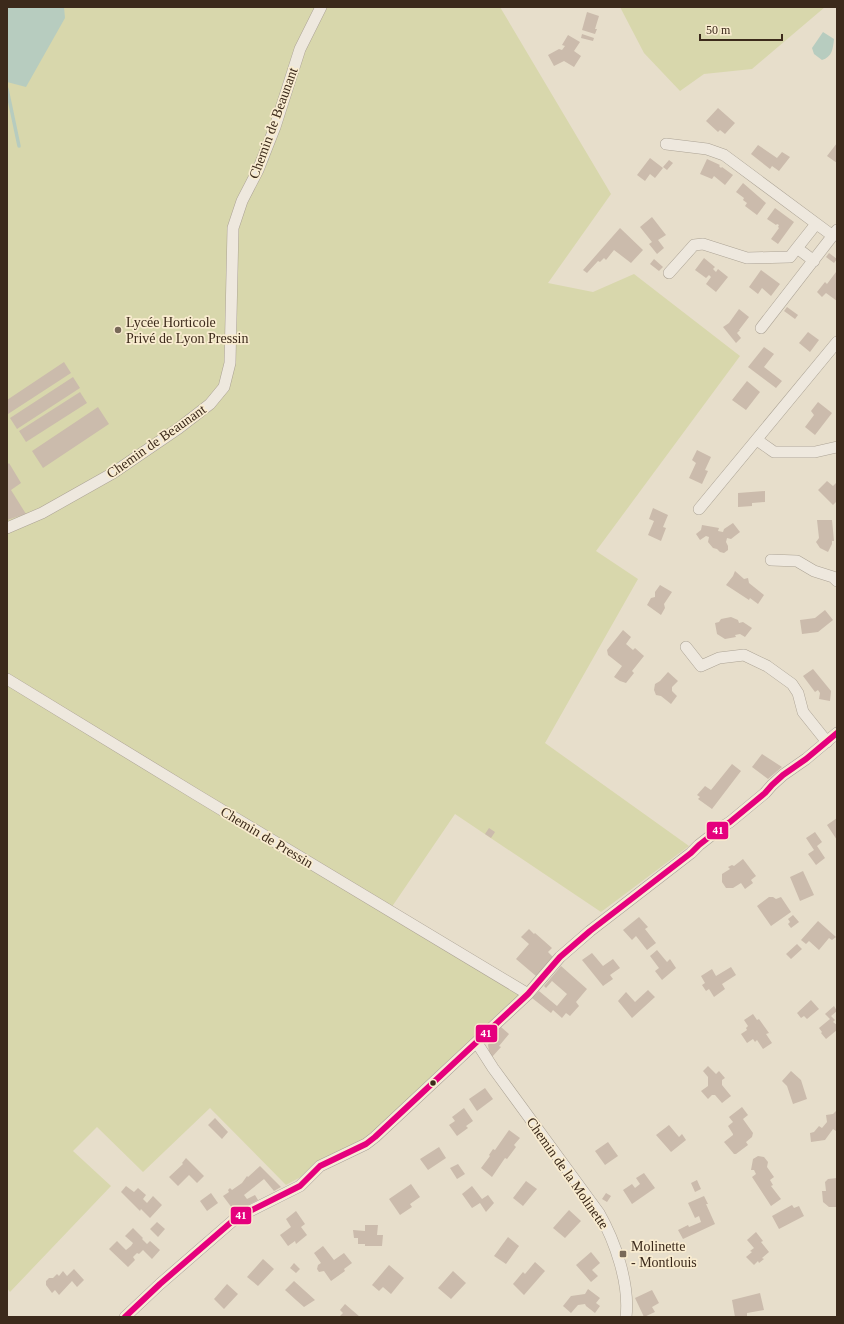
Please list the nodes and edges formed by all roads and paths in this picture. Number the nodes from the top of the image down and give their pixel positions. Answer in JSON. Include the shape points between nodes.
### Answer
{"nodes":[{"id":1,"x":321,"y":7,"type":"edge"},
{"id":2,"x":666,"y":144,"type":"dead end"},
{"id":3,"x":816,"y":224,"type":"junction"},
{"id":4,"x":835,"y":233,"type":"edge"},
{"id":5,"x":798,"y":248,"type":"junction"},
{"id":6,"x":814,"y":261,"type":"junction"},
{"id":7,"x":669,"y":273,"type":"dead end"},
{"id":8,"x":761,"y":328,"type":"dead end"},
{"id":9,"x":837,"y":342,"type":"edge"},
{"id":10,"x":757,"y":440,"type":"junction"},
{"id":11,"x":837,"y":447,"type":"edge"},
{"id":12,"x":699,"y":509,"type":"dead end"},
{"id":13,"x":7,"y":528,"type":"edge"},
{"id":14,"x":771,"y":560,"type":"dead end"},
{"id":15,"x":837,"y":581,"type":"edge"},
{"id":16,"x":686,"y":647,"type":"dead end"},
{"id":17,"x":7,"y":679,"type":"edge"},
{"id":18,"x":837,"y":733,"type":"edge"},
{"id":19,"x":827,"y":742,"type":"junction"},
{"id":20,"x":528,"y":994,"type":"junction"},
{"id":21,"x":477,"y":1043,"type":"junction"},
{"id":22,"x":125,"y":1317,"type":"edge"},
{"id":23,"x":626,"y":1317,"type":"edge"}],
"edges":[{"from":1,"to":13,"type":"street","name":"Chemin de Beaunant","via":[[300,49],[275,127],[242,201],[233,228],[230,363],[224,387],[210,404],[113,473],[42,513]]},
{"from":2,"to":3,"type":"street","via":[[707,149],[724,154]]},
{"from":3,"to":4,"type":"street"},
{"from":3,"to":5,"type":"street"},
{"from":4,"to":6,"type":"street"},
{"from":5,"to":6,"type":"street"},
{"from":5,"to":7,"type":"street","via":[[790,257],[747,258],[703,244],[694,245]]},
{"from":6,"to":8,"type":"street"},
{"from":9,"to":10,"type":"street"},
{"from":10,"to":11,"type":"street","via":[[774,452],[815,452]]},
{"from":10,"to":12,"type":"street"},
{"from":14,"to":15,"type":"street","via":[[797,561]]},
{"from":16,"to":19,"type":"street","via":[[701,666],[719,658],[744,655],[767,666],[792,684],[798,693],[803,712]]},
{"from":17,"to":20,"type":"street","name":"Chemin de Pressin"},
{"from":18,"to":19,"type":"street"},
{"from":19,"to":20,"type":"street","via":[[783,775],[692,853],[590,931],[560,957]]},
{"from":20,"to":21,"type":"street"},
{"from":21,"to":22,"type":"street","via":[[376,1137],[320,1166],[300,1186],[236,1218]]},
{"from":21,"to":23,"type":"street","name":"Chemin de la Molinette","via":[[607,1227],[624,1284]]}]}
